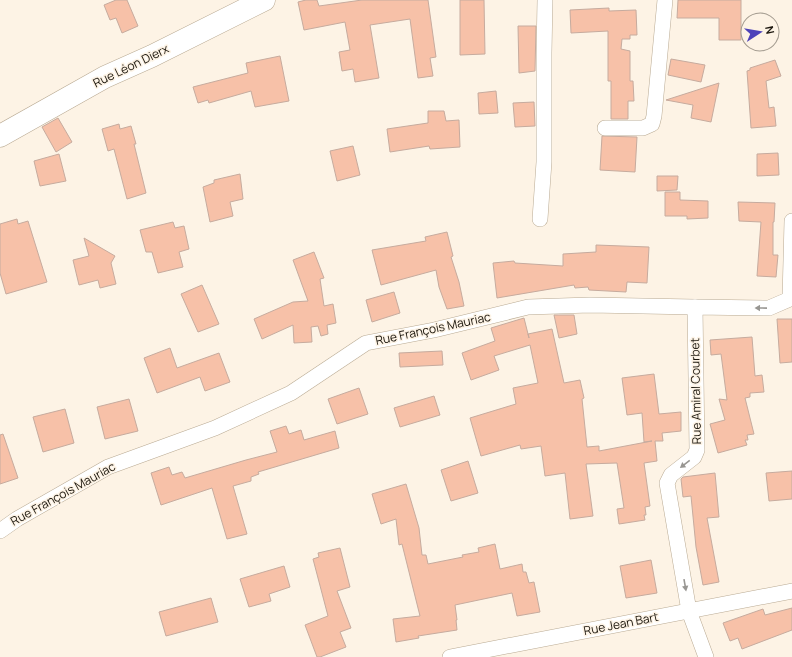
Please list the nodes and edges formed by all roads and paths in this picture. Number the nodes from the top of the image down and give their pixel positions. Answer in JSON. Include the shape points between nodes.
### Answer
{"nodes":[{"id":1,"x":545,"y":0,"type":"edge"},
{"id":2,"x":665,"y":0,"type":"edge"},
{"id":3,"x":259,"y":1,"type":"edge"},
{"id":4,"x":605,"y":128,"type":"dead end"},
{"id":5,"x":0,"y":136,"type":"edge"},
{"id":6,"x":540,"y":219,"type":"dead end"},
{"id":7,"x":792,"y":221,"type":"edge"},
{"id":8,"x":791,"y":299,"type":"edge"},
{"id":9,"x":696,"y":307,"type":"junction"},
{"id":10,"x":0,"y":531,"type":"edge"},
{"id":11,"x":792,"y":591,"type":"edge"},
{"id":12,"x":689,"y":611,"type":"junction"},
{"id":13,"x":450,"y":657,"type":"edge"},
{"id":14,"x":706,"y":657,"type":"edge"}],
"edges":[{"from":1,"to":6,"type":"street","via":[[544,162]]},
{"from":2,"to":4,"type":"street","via":[[652,124],[643,128]]},
{"from":3,"to":5,"type":"street","name":"Rue Léon Dierx","via":[[105,77]]},
{"from":7,"to":8,"type":"street"},
{"from":8,"to":9,"type":"street","one_way":true,"via":[[769,308]]},
{"from":9,"to":10,"type":"street","name":"Rue François Mauriac","via":[[528,307],[434,330],[366,343],[291,393],[215,428],[108,467]]},
{"from":9,"to":12,"type":"street","name":"Rue Amiral Courbet","one_way":true,"via":[[697,450],[694,457],[671,475],[667,483]]},
{"from":11,"to":12,"type":"street","name":"Rue Jean Bart"},
{"from":12,"to":13,"type":"street","name":"Rue Jean Bart"},
{"from":12,"to":14,"type":"street","name":"Rue Amiral Courbet"}]}
